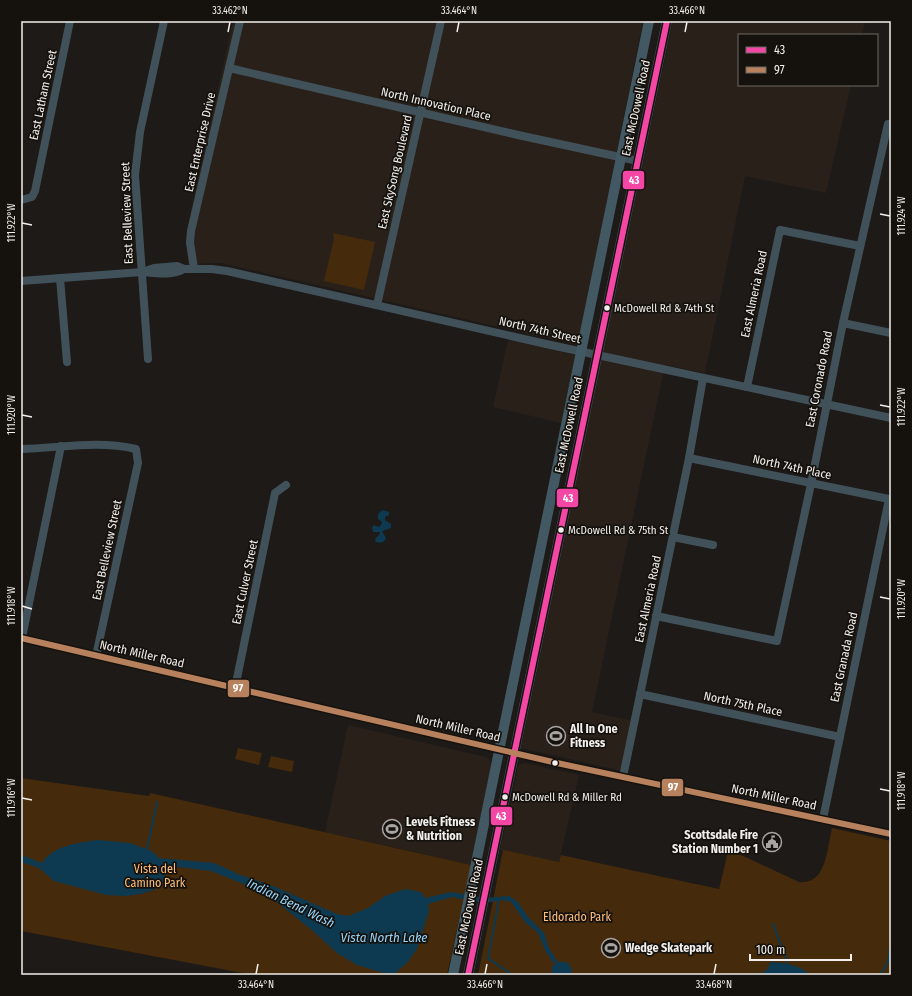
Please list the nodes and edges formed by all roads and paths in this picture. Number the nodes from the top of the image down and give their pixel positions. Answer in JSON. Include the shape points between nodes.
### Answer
{"nodes":[{"id":1,"x":70,"y":21,"type":"edge"},
{"id":2,"x":164,"y":21,"type":"edge"},
{"id":3,"x":240,"y":21,"type":"edge"},
{"id":4,"x":441,"y":21,"type":"edge"},
{"id":5,"x":649,"y":21,"type":"edge"},
{"id":6,"x":667,"y":21,"type":"edge"},
{"id":7,"x":229,"y":68,"type":"junction"},
{"id":8,"x":420,"y":112,"type":"junction"},
{"id":9,"x":890,"y":124,"type":"edge"},
{"id":10,"x":620,"y":157,"type":"junction"},
{"id":11,"x":638,"y":161,"type":"junction"},
{"id":12,"x":21,"y":200,"type":"edge"},
{"id":13,"x":860,"y":246,"type":"junction"},
{"id":14,"x":194,"y":268,"type":"junction"},
{"id":15,"x":142,"y":272,"type":"junction"},
{"id":16,"x":60,"y":278,"type":"junction"},
{"id":17,"x":21,"y":281,"type":"edge"},
{"id":18,"x":377,"y":305,"type":"junction"},
{"id":19,"x":843,"y":323,"type":"junction"},
{"id":20,"x":891,"y":333,"type":"edge"},
{"id":21,"x":581,"y":351,"type":"junction"},
{"id":22,"x":597,"y":355,"type":"junction"},
{"id":23,"x":148,"y":359,"type":"dead end"},
{"id":24,"x":67,"y":362,"type":"dead end"},
{"id":25,"x":703,"y":378,"type":"junction"},
{"id":26,"x":747,"y":387,"type":"junction"},
{"id":27,"x":826,"y":404,"type":"junction"},
{"id":28,"x":891,"y":418,"type":"edge"},
{"id":29,"x":61,"y":446,"type":"junction"},
{"id":30,"x":21,"y":449,"type":"edge"},
{"id":31,"x":689,"y":458,"type":"junction"},
{"id":32,"x":811,"y":484,"type":"junction"},
{"id":33,"x":286,"y":485,"type":"dead end"},
{"id":34,"x":889,"y":500,"type":"joint"},
{"id":35,"x":673,"y":537,"type":"junction"},
{"id":36,"x":713,"y":546,"type":"dead end"},
{"id":37,"x":656,"y":616,"type":"junction"},
{"id":38,"x":21,"y":638,"type":"edge"},
{"id":39,"x":96,"y":656,"type":"junction"},
{"id":40,"x":235,"y":688,"type":"junction"},
{"id":41,"x":640,"y":694,"type":"junction"},
{"id":42,"x":840,"y":737,"type":"junction"},
{"id":43,"x":500,"y":750,"type":"junction"},
{"id":44,"x":514,"y":754,"type":"junction"},
{"id":45,"x":623,"y":777,"type":"junction"},
{"id":46,"x":822,"y":819,"type":"junction"},
{"id":47,"x":891,"y":834,"type":"edge"},
{"id":48,"x":453,"y":975,"type":"edge"},
{"id":49,"x":468,"y":975,"type":"edge"}],
"edges":[{"from":1,"to":12,"type":"street","name":"East Latham Street","via":[[35,191],[32,197]]},
{"from":2,"to":15,"type":"street","name":"East Belleview Street","via":[[140,132],[135,175]]},
{"from":3,"to":7,"type":"street","name":"East Enterprise Drive"},
{"from":4,"to":8,"type":"street","name":"East SkySong Boulevard"},
{"from":5,"to":10,"type":"main road","name":"East McDowell Road"},
{"from":6,"to":11,"type":"main road","name":"East McDowell Road"},
{"from":7,"to":8,"type":"street","name":"North Innovation Place"},
{"from":7,"to":14,"type":"street","name":"East Enterprise Drive","via":[[191,231]]},
{"from":8,"to":10,"type":"street","name":"North Innovation Place"},
{"from":8,"to":18,"type":"street","name":"East SkySong Boulevard"},
{"from":9,"to":13,"type":"street","name":"East Coronado Road"},
{"from":10,"to":11,"type":"street","name":"North Innovation Place"},
{"from":10,"to":21,"type":"main road","name":"East McDowell Road"},
{"from":11,"to":22,"type":"main road","name":"East McDowell Road"},
{"from":13,"to":19,"type":"street","name":"East Coronado Road"},
{"from":13,"to":26,"type":"street","name":"East Almeria Road","via":[[780,230]]},
{"from":14,"to":15,"type":"street","name":"North 74th Street","via":[[184,269],[178,266]]},
{"from":14,"to":18,"type":"street","name":"North 74th Street","via":[[227,271]]},
{"from":15,"to":16,"type":"street","name":"North 74th Street"},
{"from":15,"to":23,"type":"street","name":"East Belleview Street"},
{"from":16,"to":17,"type":"street","name":"North 74th Street"},
{"from":16,"to":24,"type":"street"},
{"from":18,"to":21,"type":"street","name":"North 74th Street"},
{"from":19,"to":20,"type":"street"},
{"from":19,"to":27,"type":"street","name":"East Coronado Road"},
{"from":21,"to":22,"type":"street","name":"North 74th Street"},
{"from":21,"to":43,"type":"main road","name":"East McDowell Road"},
{"from":22,"to":25,"type":"street","name":"North 74th Street"},
{"from":22,"to":44,"type":"main road","name":"East McDowell Road"},
{"from":25,"to":26,"type":"street","name":"North 74th Street"},
{"from":25,"to":31,"type":"street","name":"East Almeria Road"},
{"from":26,"to":27,"type":"street","name":"North 74th Street"},
{"from":27,"to":28,"type":"street","name":"North 74th Street"},
{"from":27,"to":32,"type":"street","name":"East Coronado Road"},
{"from":29,"to":30,"type":"street"},
{"from":29,"to":38,"type":"street"},
{"from":29,"to":39,"type":"street","name":"East Belleview Street","via":[[101,444],[119,445],[136,450],[138,463]]},
{"from":31,"to":32,"type":"street","name":"North 74th Place"},
{"from":31,"to":35,"type":"street","name":"East Almeria Road"},
{"from":32,"to":34,"type":"street","name":"North 74th Place"},
{"from":32,"to":37,"type":"street","name":"East Coronado Road","via":[[777,641]]},
{"from":33,"to":40,"type":"street","name":"East Culver Street","via":[[276,493]]},
{"from":34,"to":42,"type":"street","name":"East Granada Road"},
{"from":35,"to":36,"type":"street"},
{"from":35,"to":37,"type":"street","name":"East Almeria Road"},
{"from":37,"to":41,"type":"street","name":"East Almeria Road"},
{"from":38,"to":39,"type":"street","name":"North Miller Road"},
{"from":39,"to":40,"type":"street","name":"North Miller Road"},
{"from":40,"to":43,"type":"street","name":"North Miller Road"},
{"from":41,"to":42,"type":"street","name":"North 75th Place"},
{"from":41,"to":45,"type":"street","name":"East Almeria Road"},
{"from":42,"to":46,"type":"street","name":"East Granada Road"},
{"from":43,"to":44,"type":"street","name":"North Miller Road"},
{"from":43,"to":48,"type":"main road","name":"East McDowell Road"},
{"from":44,"to":45,"type":"street","name":"North Miller Road"},
{"from":44,"to":49,"type":"main road","name":"East McDowell Road"},
{"from":45,"to":46,"type":"street","name":"North Miller Road"},
{"from":46,"to":47,"type":"street","name":"North Miller Road"}]}
